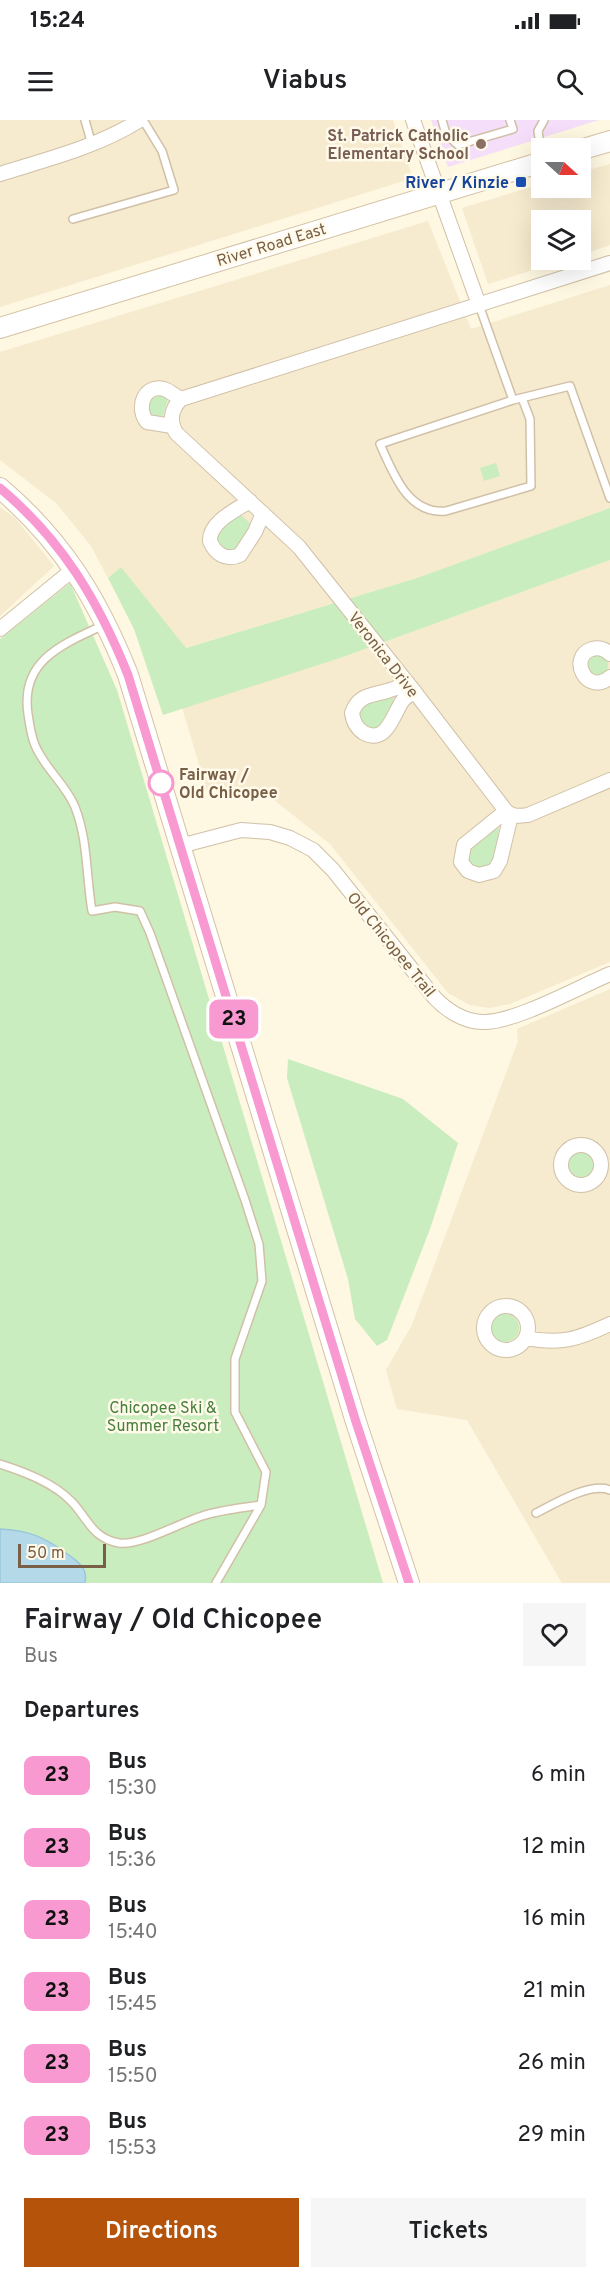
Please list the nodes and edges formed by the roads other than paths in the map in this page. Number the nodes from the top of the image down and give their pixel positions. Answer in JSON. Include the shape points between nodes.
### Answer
{"nodes":[{"id":1,"x":85,"y":120,"type":"edge"},
{"id":2,"x":142,"y":120,"type":"edge"},
{"id":3,"x":413,"y":120,"type":"edge"},
{"id":4,"x":442,"y":120,"type":"edge"},
{"id":5,"x":510,"y":120,"type":"edge"},
{"id":6,"x":544,"y":120,"type":"edge"},
{"id":7,"x":539,"y":138,"type":"edge"},
{"id":8,"x":610,"y":141,"type":"edge"},
{"id":9,"x":92,"y":146,"type":"junction"},
{"id":10,"x":591,"y":147,"type":"edge"},
{"id":11,"x":531,"y":163,"type":"edge"},
{"id":12,"x":0,"y":174,"type":"edge"},
{"id":13,"x":438,"y":193,"type":"junction"},
{"id":14,"x":73,"y":219,"type":"dead end"},
{"id":15,"x":610,"y":263,"type":"edge"},
{"id":16,"x":479,"y":305,"type":"junction"},
{"id":17,"x":0,"y":328,"type":"edge"},
{"id":18,"x":522,"y":398,"type":"junction"},
{"id":19,"x":181,"y":399,"type":"junction"},
{"id":20,"x":513,"y":400,"type":"junction"},
{"id":21,"x":172,"y":426,"type":"junction"},
{"id":22,"x":0,"y":488,"type":"edge"},
{"id":23,"x":610,"y":498,"type":"edge"},
{"id":24,"x":250,"y":501,"type":"junction"},
{"id":25,"x":263,"y":513,"type":"junction"},
{"id":26,"x":75,"y":568,"type":"junction"},
{"id":27,"x":106,"y":624,"type":"junction"},
{"id":28,"x":0,"y":629,"type":"edge"},
{"id":29,"x":610,"y":654,"type":"edge"},
{"id":30,"x":609,"y":681,"type":"edge"},
{"id":31,"x":610,"y":780,"type":"edge"},
{"id":32,"x":180,"y":846,"type":"junction"},
{"id":33,"x":610,"y":974,"type":"edge"},
{"id":34,"x":610,"y":1324,"type":"edge"},
{"id":35,"x":526,"y":1338,"type":"dead end"},
{"id":36,"x":0,"y":1464,"type":"edge"},
{"id":37,"x":610,"y":1490,"type":"edge"},
{"id":38,"x":261,"y":1505,"type":"junction"},
{"id":39,"x":536,"y":1513,"type":"dead end"},
{"id":40,"x":216,"y":1583,"type":"edge"},
{"id":41,"x":409,"y":1583,"type":"edge"}],
"edges":[{"from":1,"to":9,"type":"lane"},
{"from":2,"to":9,"type":"street"},
{"from":2,"to":14,"type":"lane","via":[[162,151],[174,190]]},
{"from":3,"to":13,"type":"street"},
{"from":4,"to":5,"type":"lane","via":[[446,134],[458,145],[513,129]]},
{"from":6,"to":7,"type":"lane"},
{"from":8,"to":10,"type":"main road"},
{"from":9,"to":12,"type":"street"},
{"from":11,"to":13,"type":"main road","name":"River Road East"},
{"from":13,"to":16,"type":"street"},
{"from":13,"to":17,"type":"main road","name":"River Road East"},
{"from":15,"to":16,"type":"street"},
{"from":16,"to":19,"type":"street"},
{"from":16,"to":20,"type":"lane"},
{"from":18,"to":20,"type":"lane"},
{"from":18,"to":20,"type":"lane","via":[[530,419],[531,486],[446,511],[433,513],[417,505],[403,490],[380,444]]},
{"from":18,"to":23,"type":"lane","via":[[570,386]]},
{"from":19,"to":21,"type":"street","via":[[173,411]]},
{"from":19,"to":21,"type":"street","via":[[158,388],[147,393],[141,403],[147,422]]},
{"from":21,"to":24,"type":"street","name":"Veronica Drive"},
{"from":22,"to":26,"type":"main road","via":[[26,510]]},
{"from":24,"to":25,"type":"street","name":"Veronica Drive"},
{"from":24,"to":25,"type":"street","via":[[212,529],[210,541],[217,552],[228,557],[240,555]]},
{"from":25,"to":31,"type":"street","name":"Veronica Drive","via":[[299,547],[508,813],[528,815]]},
{"from":26,"to":27,"type":"main road"},
{"from":26,"to":28,"type":"street"},
{"from":27,"to":32,"type":"main road","via":[[128,675]]},
{"from":27,"to":38,"type":"lane","via":[[60,645],[30,677],[25,699],[30,729],[38,753],[74,804],[84,836],[92,911],[115,907],[140,911],[150,933],[259,1244],[262,1281],[235,1359],[235,1412],[266,1472]]},
{"from":29,"to":30,"type":"street","via":[[601,648],[590,650],[580,663],[583,674],[591,681]]},
{"from":32,"to":33,"type":"street","name":"Old Chicopee Trail","via":[[241,830],[270,832],[313,850],[434,998],[460,1017],[482,1022],[505,1020]]},
{"from":32,"to":41,"type":"main road"},
{"from":34,"to":35,"type":"street","via":[[570,1340]]},
{"from":36,"to":38,"type":"lane","via":[[34,1475],[72,1502],[86,1523],[104,1538],[122,1544],[156,1535],[202,1515]]},
{"from":37,"to":39,"type":"lane","via":[[602,1487],[579,1493]]},
{"from":38,"to":40,"type":"lane"}]}
